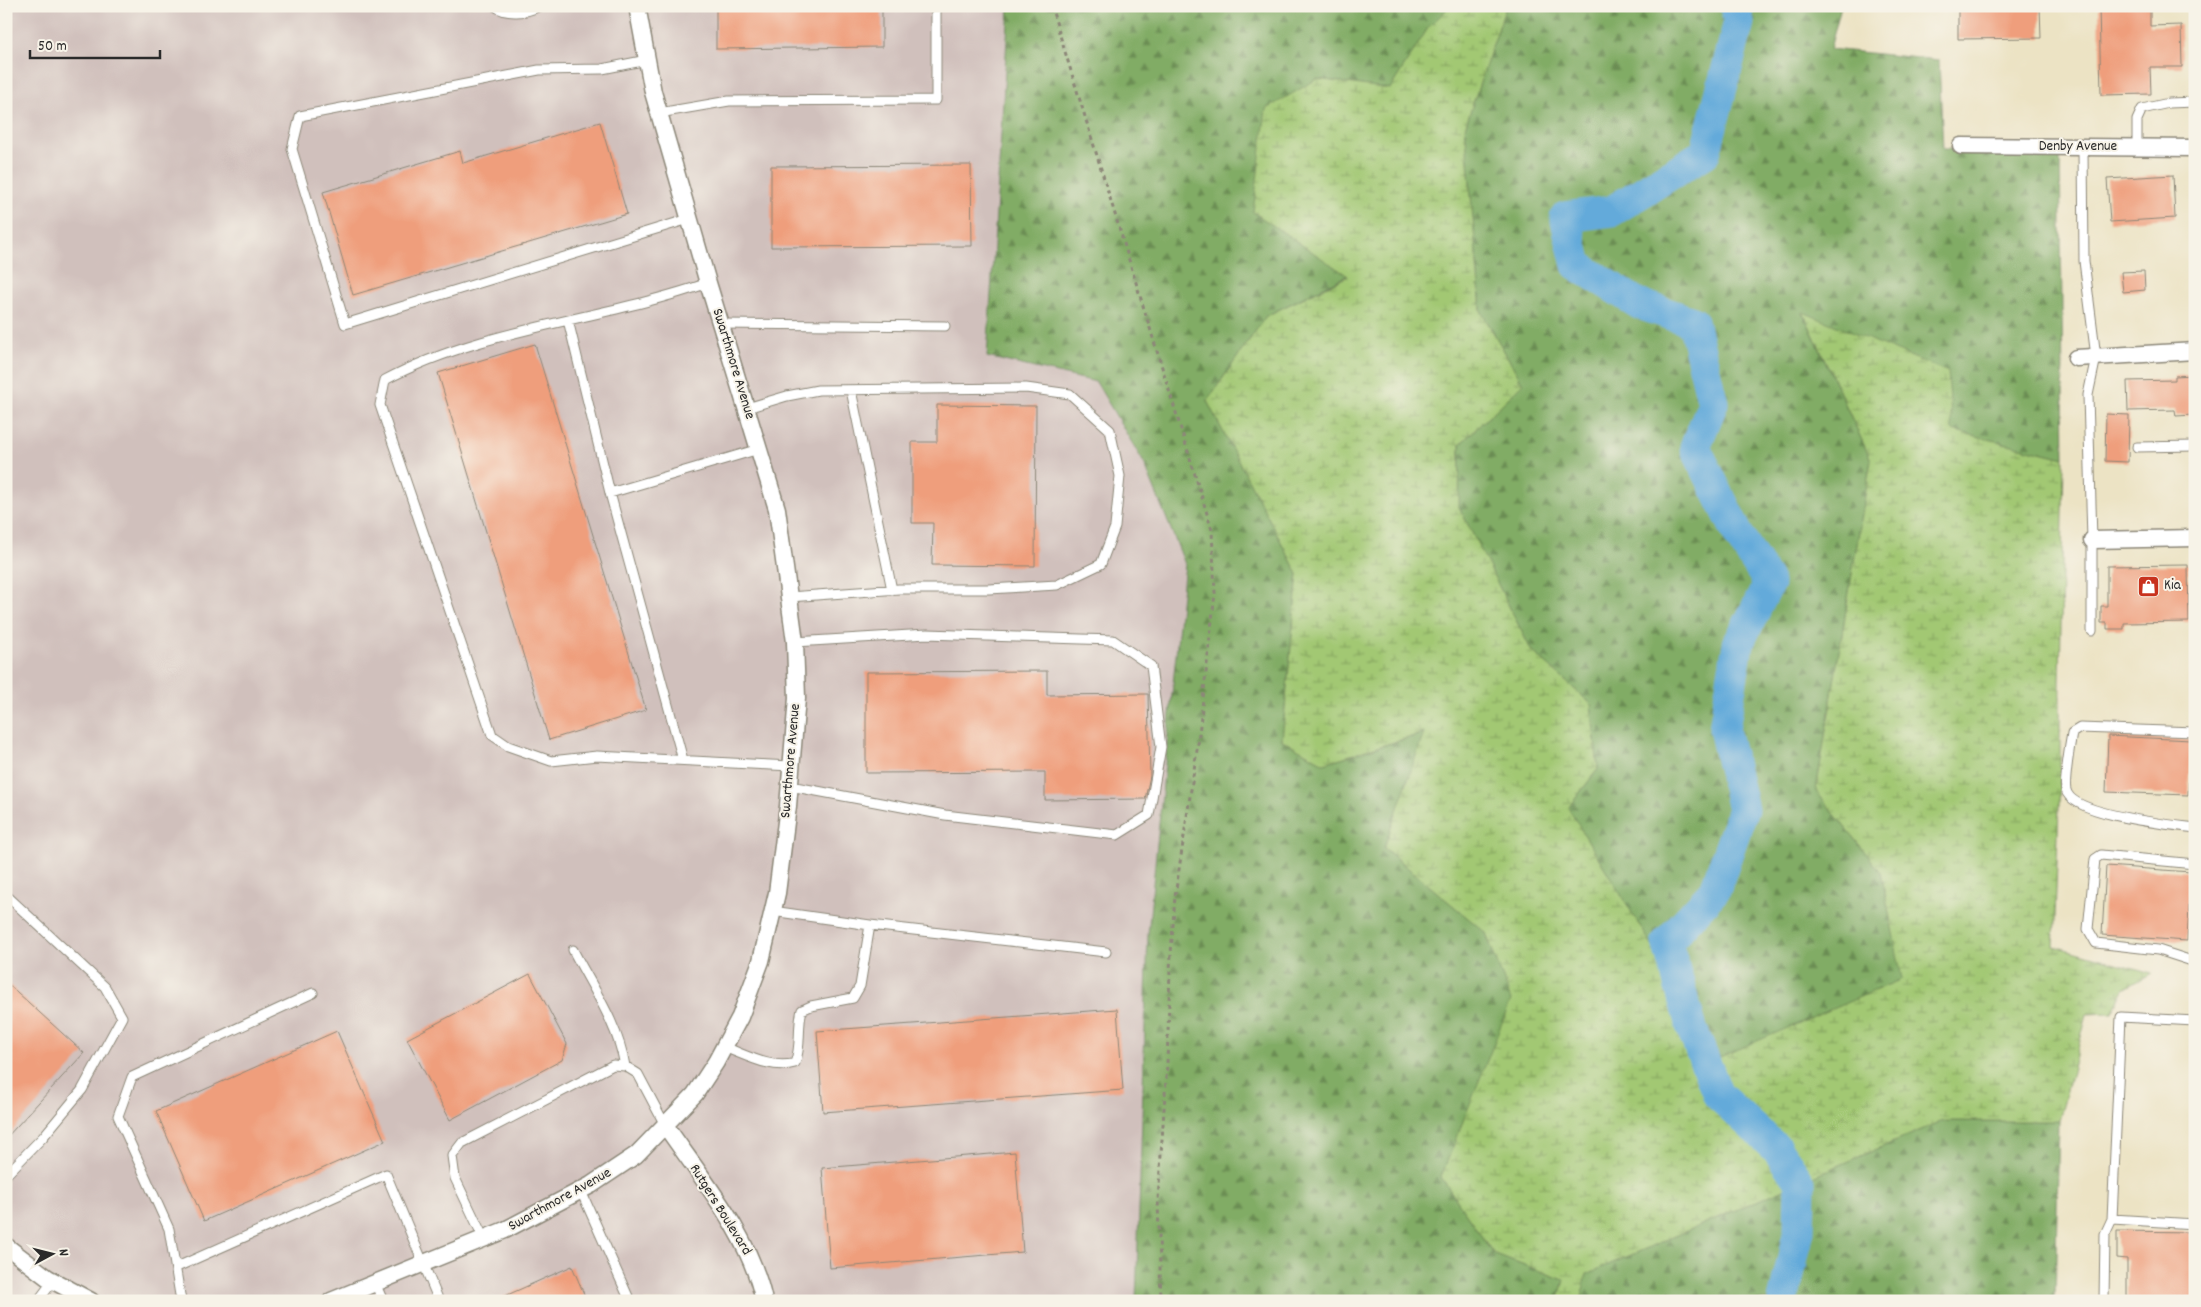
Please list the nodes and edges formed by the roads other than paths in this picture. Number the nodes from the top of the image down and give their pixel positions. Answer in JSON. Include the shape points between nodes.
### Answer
{"nodes":[{"id":1,"x":495,"y":6,"type":"edge"},
{"id":2,"x":539,"y":6,"type":"edge"},
{"id":3,"x":638,"y":6,"type":"edge"},
{"id":4,"x":936,"y":6,"type":"edge"},
{"id":5,"x":647,"y":60,"type":"junction"},
{"id":6,"x":2195,"y":102,"type":"edge"},
{"id":7,"x":659,"y":113,"type":"junction"},
{"id":8,"x":1961,"y":146,"type":"dead end"},
{"id":9,"x":2083,"y":148,"type":"junction"},
{"id":10,"x":2136,"y":148,"type":"junction"},
{"id":11,"x":2195,"y":148,"type":"edge"},
{"id":12,"x":690,"y":219,"type":"junction"},
{"id":13,"x":708,"y":283,"type":"junction"},
{"id":14,"x":568,"y":320,"type":"junction"},
{"id":15,"x":721,"y":324,"type":"junction"},
{"id":16,"x":945,"y":326,"type":"dead end"},
{"id":17,"x":2195,"y":351,"type":"edge"},
{"id":18,"x":2096,"y":357,"type":"junction"},
{"id":19,"x":2076,"y":358,"type":"dead end"},
{"id":20,"x":851,"y":390,"type":"junction"},
{"id":21,"x":747,"y":408,"type":"junction"},
{"id":22,"x":2195,"y":446,"type":"edge"},
{"id":23,"x":2137,"y":447,"type":"dead end"},
{"id":24,"x":759,"y":449,"type":"junction"},
{"id":25,"x":610,"y":493,"type":"junction"},
{"id":26,"x":2195,"y":538,"type":"edge"},
{"id":27,"x":2092,"y":540,"type":"junction"},
{"id":28,"x":892,"y":590,"type":"junction"},
{"id":29,"x":789,"y":597,"type":"junction"},
{"id":30,"x":2092,"y":631,"type":"dead end"},
{"id":31,"x":795,"y":642,"type":"junction"},
{"id":32,"x":2195,"y":732,"type":"edge"},
{"id":33,"x":684,"y":760,"type":"junction"},
{"id":34,"x":791,"y":766,"type":"junction"},
{"id":35,"x":790,"y":786,"type":"junction"},
{"id":36,"x":2195,"y":828,"type":"edge"},
{"id":37,"x":2195,"y":864,"type":"edge"},
{"id":38,"x":6,"y":895,"type":"edge"},
{"id":39,"x":772,"y":911,"type":"junction"},
{"id":40,"x":870,"y":925,"type":"junction"},
{"id":41,"x":573,"y":950,"type":"dead end"},
{"id":42,"x":1106,"y":952,"type":"dead end"},
{"id":43,"x":2195,"y":962,"type":"edge"},
{"id":44,"x":313,"y":993,"type":"dead end"},
{"id":45,"x":2195,"y":1021,"type":"edge"},
{"id":46,"x":724,"y":1047,"type":"junction"},
{"id":47,"x":625,"y":1066,"type":"junction"},
{"id":48,"x":665,"y":1124,"type":"junction"},
{"id":49,"x":6,"y":1175,"type":"edge"},
{"id":50,"x":581,"y":1191,"type":"junction"},
{"id":51,"x":2112,"y":1219,"type":"junction"},
{"id":52,"x":2195,"y":1224,"type":"edge"},
{"id":53,"x":484,"y":1239,"type":"junction"},
{"id":54,"x":6,"y":1246,"type":"edge"},
{"id":55,"x":423,"y":1264,"type":"junction"},
{"id":56,"x":177,"y":1267,"type":"junction"},
{"id":57,"x":53,"y":1281,"type":"junction"},
{"id":58,"x":375,"y":1283,"type":"junction"},
{"id":59,"x":38,"y":1301,"type":"edge"},
{"id":60,"x":91,"y":1301,"type":"edge"},
{"id":61,"x":181,"y":1301,"type":"edge"},
{"id":62,"x":331,"y":1301,"type":"edge"},
{"id":63,"x":382,"y":1301,"type":"edge"},
{"id":64,"x":439,"y":1301,"type":"edge"},
{"id":65,"x":630,"y":1301,"type":"edge"},
{"id":66,"x":764,"y":1301,"type":"edge"},
{"id":67,"x":2104,"y":1301,"type":"edge"}],
"edges":[{"from":1,"to":2,"type":"lane","via":[[500,10],[528,12]]},
{"from":3,"to":5,"type":"street","name":"Swarthmore Avenue"},
{"from":4,"to":7,"type":"lane","via":[[936,100],[729,100]]},
{"from":5,"to":7,"type":"street","name":"Swarthmore Avenue"},
{"from":5,"to":12,"type":"lane","via":[[602,69],[539,70],[300,116],[292,149],[345,324]]},
{"from":6,"to":10,"type":"lane","via":[[2142,109],[2137,120]]},
{"from":7,"to":12,"type":"street","name":"Swarthmore Avenue"},
{"from":8,"to":9,"type":"street","name":"Denby Avenue"},
{"from":9,"to":10,"type":"street","name":"Denby Avenue"},
{"from":9,"to":18,"type":"lane","via":[[2084,261]]},
{"from":10,"to":11,"type":"street","name":"Denby Avenue"},
{"from":12,"to":13,"type":"street","name":"Swarthmore Avenue"},
{"from":13,"to":14,"type":"lane","via":[[668,297]]},
{"from":13,"to":15,"type":"street","name":"Swarthmore Avenue"},
{"from":14,"to":25,"type":"lane"},
{"from":14,"to":33,"type":"lane","via":[[454,351],[402,371],[385,380],[380,405],[492,736],[508,746],[551,761],[597,756]]},
{"from":15,"to":16,"type":"lane"},
{"from":15,"to":21,"type":"street","name":"Swarthmore Avenue"},
{"from":17,"to":18,"type":"street"},
{"from":18,"to":19,"type":"street"},
{"from":18,"to":27,"type":"lane","via":[[2088,395]]},
{"from":20,"to":21,"type":"lane","via":[[818,390]]},
{"from":20,"to":28,"type":"lane"},
{"from":20,"to":28,"type":"lane","via":[[1026,388],[1070,394],[1110,430],[1120,476],[1115,527],[1101,564],[1057,585]]},
{"from":21,"to":24,"type":"street","name":"Swarthmore Avenue"},
{"from":22,"to":23,"type":"lane"},
{"from":24,"to":25,"type":"lane"},
{"from":24,"to":29,"type":"street","name":"Swarthmore Avenue","via":[[777,509]]},
{"from":25,"to":33,"type":"lane"},
{"from":26,"to":27,"type":"street"},
{"from":27,"to":30,"type":"lane"},
{"from":28,"to":29,"type":"lane"},
{"from":29,"to":31,"type":"street","name":"Swarthmore Avenue"},
{"from":31,"to":34,"type":"street","name":"Swarthmore Avenue","via":[[796,698]]},
{"from":31,"to":35,"type":"lane","via":[[927,634],[1113,640],[1151,666],[1161,747],[1149,815],[1117,835],[945,815]]},
{"from":32,"to":36,"type":"lane","via":[[2080,728],[2072,733],[2066,790],[2072,801],[2086,806],[2139,821]]},
{"from":33,"to":34,"type":"lane"},
{"from":34,"to":35,"type":"street","name":"Swarthmore Avenue"},
{"from":35,"to":39,"type":"street","name":"Swarthmore Avenue"},
{"from":37,"to":43,"type":"lane","via":[[2101,855],[2095,860],[2088,928],[2096,943],[2158,950]]},
{"from":38,"to":49,"type":"lane","via":[[105,987],[122,1017],[82,1090]]},
{"from":39,"to":40,"type":"lane"},
{"from":39,"to":46,"type":"street","name":"Swarthmore Avenue","via":[[761,961],[740,1017]]},
{"from":40,"to":42,"type":"lane"},
{"from":40,"to":46,"type":"lane","via":[[860,986],[853,998],[802,1010],[799,1020],[800,1052],[795,1063],[773,1064]]},
{"from":41,"to":47,"type":"lane","via":[[622,1045]]},
{"from":44,"to":56,"type":"lane","via":[[132,1077],[118,1116],[169,1229]]},
{"from":45,"to":51,"type":"lane","via":[[2121,1017]]},
{"from":46,"to":48,"type":"street","name":"Swarthmore Avenue","via":[[695,1094]]},
{"from":47,"to":48,"type":"lane","via":[[638,1074]]},
{"from":47,"to":53,"type":"lane","via":[[613,1065],[462,1144],[452,1156],[455,1178]]},
{"from":48,"to":50,"type":"street","name":"Swarthmore Avenue","via":[[636,1155]]},
{"from":48,"to":66,"type":"street","name":"Rutgers Boulevard","via":[[742,1238],[759,1276]]},
{"from":50,"to":53,"type":"street","name":"Swarthmore Avenue"},
{"from":50,"to":65,"type":"lane"},
{"from":51,"to":52,"type":"lane"},
{"from":51,"to":67,"type":"lane","via":[[2105,1234]]},
{"from":53,"to":55,"type":"street","name":"Swarthmore Avenue"},
{"from":54,"to":57,"type":"street"},
{"from":55,"to":56,"type":"lane","via":[[386,1174]]},
{"from":55,"to":58,"type":"street","name":"Swarthmore Avenue"},
{"from":55,"to":64,"type":"lane"},
{"from":56,"to":61,"type":"lane"},
{"from":57,"to":59,"type":"lane"},
{"from":57,"to":60,"type":"street"},
{"from":58,"to":62,"type":"street","name":"Swarthmore Avenue"},
{"from":58,"to":63,"type":"lane"}]}
